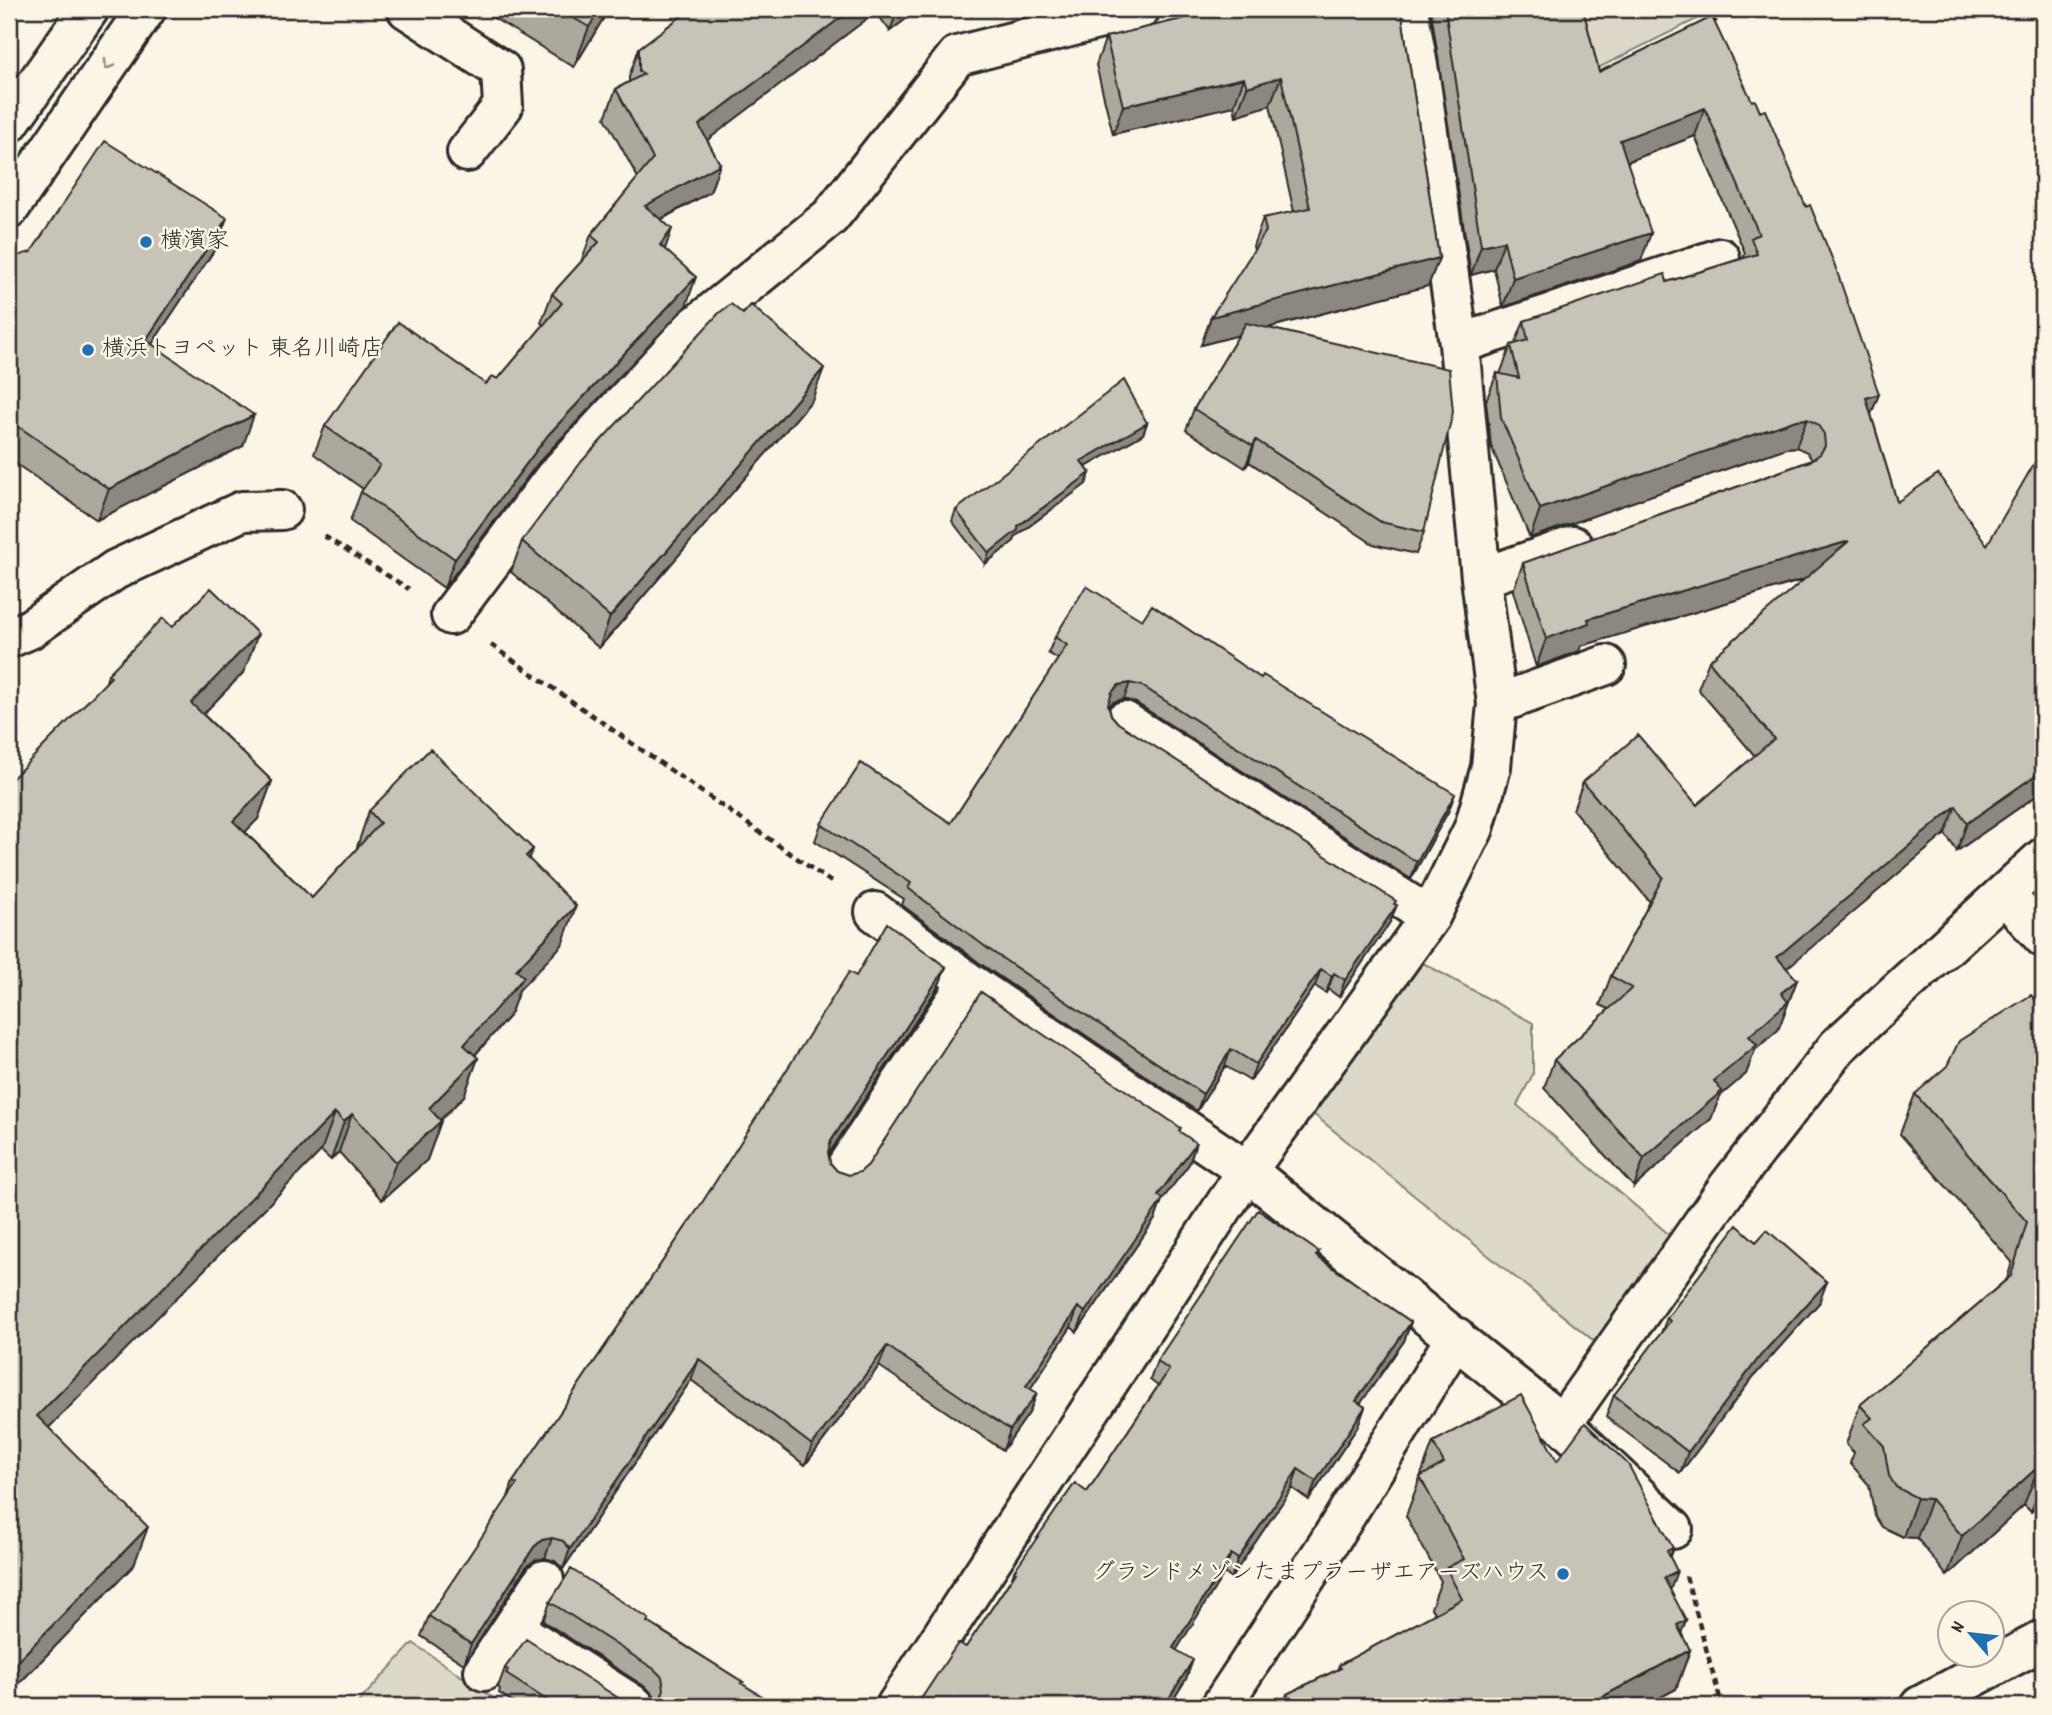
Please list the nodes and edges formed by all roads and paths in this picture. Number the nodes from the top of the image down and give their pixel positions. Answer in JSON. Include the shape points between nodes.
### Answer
{"nodes":[{"id":1,"x":89,"y":9,"type":"edge"},
{"id":2,"x":146,"y":9,"type":"edge"},
{"id":3,"x":407,"y":9,"type":"edge"},
{"id":4,"x":1140,"y":9,"type":"edge"},
{"id":5,"x":1408,"y":9,"type":"edge"},
{"id":6,"x":1730,"y":9,"type":"edge"},
{"id":7,"x":1708,"y":26,"type":"edge"},
{"id":8,"x":9,"y":123,"type":"edge"},
{"id":9,"x":467,"y":152,"type":"dead end"},
{"id":10,"x":9,"y":209,"type":"edge"},
{"id":11,"x":1720,"y":258,"type":"dead end"},
{"id":12,"x":1459,"y":344,"type":"junction"},
{"id":13,"x":282,"y":510,"type":"joint"},
{"id":14,"x":1611,"y":532,"type":"edge"},
{"id":15,"x":1481,"y":578,"type":"junction"},
{"id":16,"x":451,"y":615,"type":"junction"},
{"id":17,"x":9,"y":638,"type":"edge"},
{"id":18,"x":1606,"y":665,"type":"dead end"},
{"id":19,"x":1497,"y":704,"type":"junction"},
{"id":20,"x":1124,"y":721,"type":"dead end"},
{"id":21,"x":2043,"y":859,"type":"edge"},
{"id":22,"x":2005,"y":895,"type":"junction"},
{"id":23,"x":875,"y":912,"type":"joint"},
{"id":24,"x":1430,"y":917,"type":"junction"},
{"id":25,"x":2043,"y":937,"type":"edge"},
{"id":26,"x":968,"y":982,"type":"junction"},
{"id":27,"x":1247,"y":1171,"type":"junction"},
{"id":28,"x":842,"y":1173,"type":"edge"},
{"id":29,"x":1456,"y":1337,"type":"junction"},
{"id":30,"x":1562,"y":1424,"type":"junction"},
{"id":31,"x":1673,"y":1529,"type":"joint"},
{"id":32,"x":544,"y":1580,"type":"dead end"},
{"id":33,"x":513,"y":1628,"type":"junction"},
{"id":34,"x":2043,"y":1640,"type":"edge"},
{"id":35,"x":484,"y":1671,"type":"dead end"},
{"id":36,"x":635,"y":1706,"type":"edge"},
{"id":37,"x":896,"y":1706,"type":"edge"},
{"id":38,"x":1221,"y":1706,"type":"edge"},
{"id":39,"x":1722,"y":1706,"type":"edge"},
{"id":40,"x":1920,"y":1706,"type":"edge"}],
"edges":[{"from":1,"to":8,"type":"street"},
{"from":2,"to":10,"type":"street","one_way":true},
{"from":3,"to":9,"type":"street","via":[[501,70],[503,106]]},
{"from":4,"to":16,"type":"street","via":[[957,56],[830,217],[692,328],[554,478]]},
{"from":5,"to":12,"type":"street"},
{"from":6,"to":7,"type":"path"},
{"from":11,"to":12,"type":"street"},
{"from":12,"to":15,"type":"street"},
{"from":13,"to":16,"type":"path"},
{"from":13,"to":17,"type":"street","via":[[243,511],[115,569],[30,629]]},
{"from":14,"to":15,"type":"street"},
{"from":15,"to":19,"type":"street"},
{"from":16,"to":23,"type":"path"},
{"from":18,"to":19,"type":"street"},
{"from":19,"to":24,"type":"street","via":[[1491,767],[1474,828]]},
{"from":20,"to":24,"type":"street"},
{"from":21,"to":22,"type":"street"},
{"from":22,"to":25,"type":"street"},
{"from":22,"to":30,"type":"street","via":[[1838,1046],[1728,1188]]},
{"from":23,"to":26,"type":"street"},
{"from":24,"to":27,"type":"street"},
{"from":26,"to":27,"type":"street"},
{"from":26,"to":28,"type":"street"},
{"from":27,"to":29,"type":"street"},
{"from":27,"to":37,"type":"street"},
{"from":29,"to":30,"type":"street"},
{"from":29,"to":38,"type":"street"},
{"from":30,"to":31,"type":"street"},
{"from":31,"to":39,"type":"path"},
{"from":32,"to":33,"type":"street"},
{"from":33,"to":35,"type":"street"},
{"from":33,"to":36,"type":"street"},
{"from":34,"to":40,"type":"street"}]}
